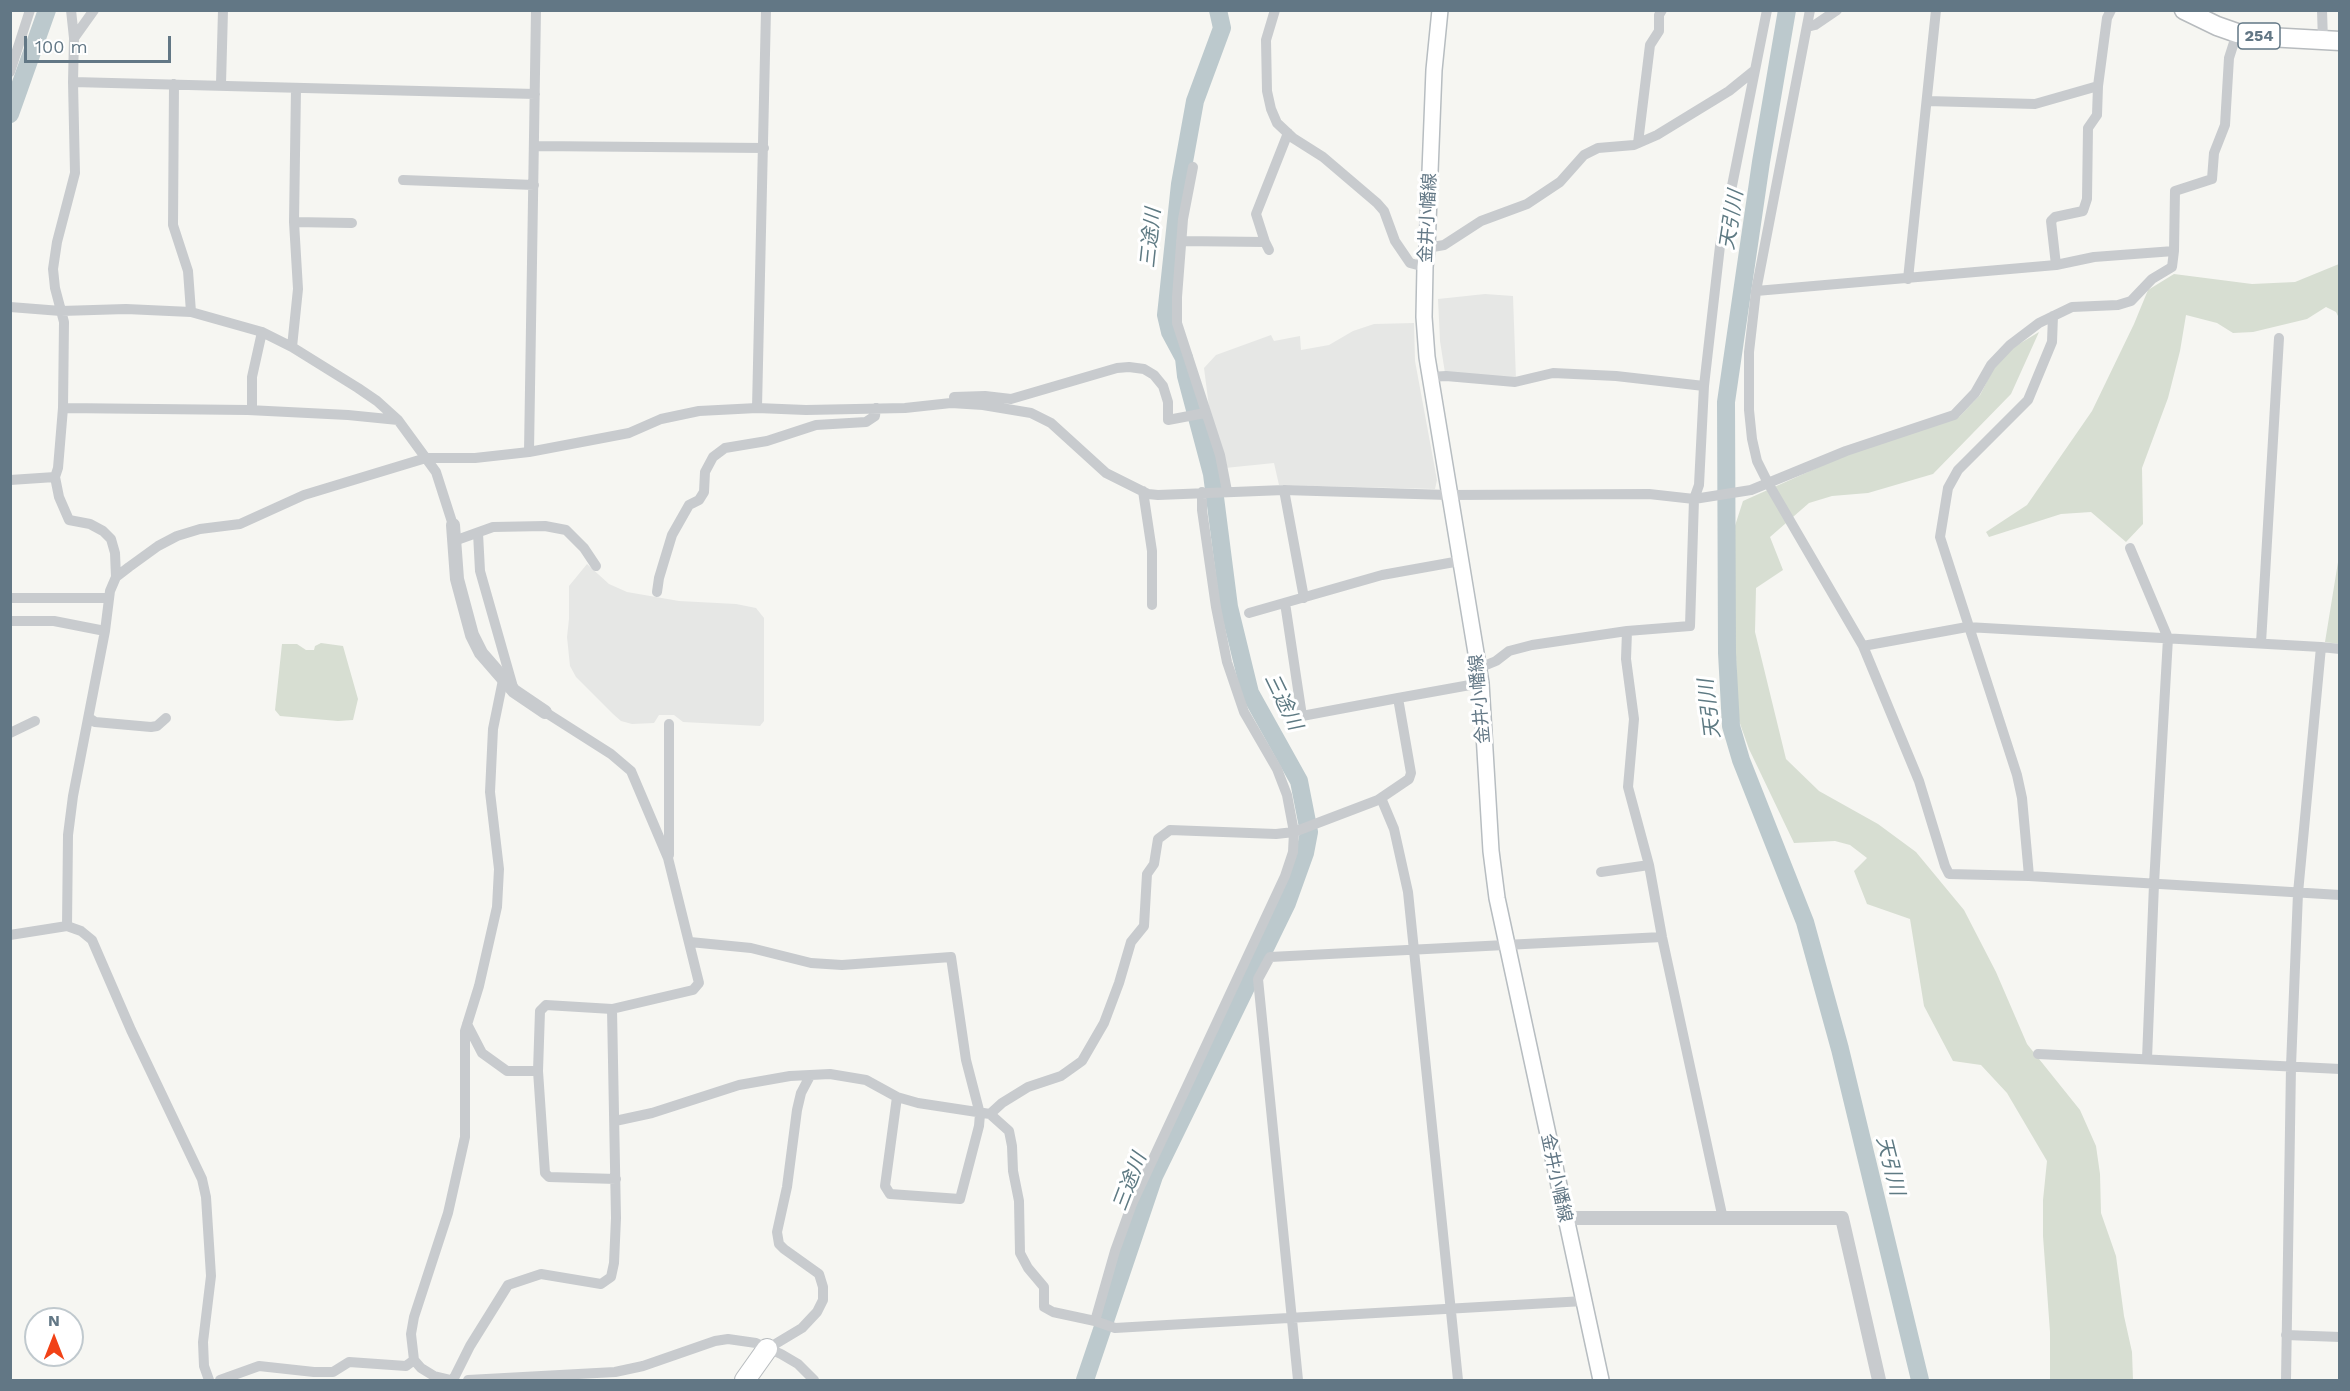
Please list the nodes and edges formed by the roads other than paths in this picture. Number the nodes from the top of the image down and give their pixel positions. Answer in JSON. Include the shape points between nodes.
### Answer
{"nodes":[{"id":1,"x":30,"y":10,"type":"edge"},
{"id":2,"x":71,"y":10,"type":"edge"},
{"id":3,"x":94,"y":10,"type":"edge"},
{"id":4,"x":223,"y":10,"type":"edge"},
{"id":5,"x":536,"y":10,"type":"edge"},
{"id":6,"x":766,"y":10,"type":"edge"},
{"id":7,"x":1275,"y":10,"type":"edge"},
{"id":8,"x":1440,"y":10,"type":"edge"},
{"id":9,"x":1767,"y":10,"type":"edge"},
{"id":10,"x":1809,"y":10,"type":"edge"},
{"id":11,"x":1837,"y":10,"type":"edge"},
{"id":12,"x":1936,"y":10,"type":"edge"},
{"id":13,"x":2111,"y":10,"type":"edge"},
{"id":14,"x":2322,"y":10,"type":"edge"},
{"id":15,"x":1659,"y":12,"type":"edge"},
{"id":16,"x":2191,"y":12,"type":"edge"},
{"id":17,"x":1807,"y":27,"type":"junction"},
{"id":18,"x":2237,"y":33,"type":"junction"},
{"id":19,"x":74,"y":38,"type":"junction"},
{"id":20,"x":2331,"y":41,"type":"edge"},
{"id":21,"x":1755,"y":70,"type":"junction"},
{"id":22,"x":10,"y":72,"type":"edge"},
{"id":23,"x":73,"y":82,"type":"junction"},
{"id":24,"x":174,"y":84,"type":"junction"},
{"id":25,"x":221,"y":84,"type":"junction"},
{"id":26,"x":2098,"y":86,"type":"junction"},
{"id":27,"x":296,"y":88,"type":"junction"},
{"id":28,"x":535,"y":94,"type":"junction"},
{"id":29,"x":1927,"y":101,"type":"junction"},
{"id":30,"x":1288,"y":133,"type":"junction"},
{"id":31,"x":1638,"y":143,"type":"junction"},
{"id":32,"x":534,"y":146,"type":"junction"},
{"id":33,"x":764,"y":148,"type":"junction"},
{"id":34,"x":1193,"y":167,"type":"dead end"},
{"id":35,"x":403,"y":180,"type":"dead end"},
{"id":36,"x":534,"y":185,"type":"junction"},
{"id":37,"x":294,"y":222,"type":"junction"},
{"id":38,"x":352,"y":223,"type":"dead end"},
{"id":39,"x":1181,"y":241,"type":"junction"},
{"id":40,"x":1427,"y":248,"type":"junction"},
{"id":41,"x":2174,"y":251,"type":"junction"},
{"id":42,"x":2056,"y":265,"type":"junction"},
{"id":43,"x":1425,"y":267,"type":"junction"},
{"id":44,"x":1908,"y":279,"type":"junction"},
{"id":45,"x":1756,"y":291,"type":"junction"},
{"id":46,"x":10,"y":307,"type":"edge"},
{"id":47,"x":62,"y":311,"type":"junction"},
{"id":48,"x":191,"y":312,"type":"junction"},
{"id":49,"x":2053,"y":316,"type":"junction"},
{"id":50,"x":262,"y":332,"type":"junction"},
{"id":51,"x":2279,"y":338,"type":"dead end"},
{"id":52,"x":292,"y":347,"type":"junction"},
{"id":53,"x":1430,"y":376,"type":"junction"},
{"id":54,"x":1704,"y":386,"type":"junction"},
{"id":55,"x":903,"y":401,"type":"dead end"},
{"id":56,"x":63,"y":408,"type":"junction"},
{"id":57,"x":757,"y":408,"type":"junction"},
{"id":58,"x":876,"y":408,"type":"junction"},
{"id":59,"x":252,"y":410,"type":"junction"},
{"id":60,"x":1205,"y":413,"type":"junction"},
{"id":61,"x":398,"y":420,"type":"junction"},
{"id":62,"x":529,"y":452,"type":"junction"},
{"id":63,"x":426,"y":459,"type":"junction"},
{"id":64,"x":55,"y":477,"type":"junction"},
{"id":65,"x":10,"y":480,"type":"edge"},
{"id":66,"x":1768,"y":483,"type":"junction"},
{"id":67,"x":1284,"y":490,"type":"junction"},
{"id":68,"x":1143,"y":491,"type":"junction"},
{"id":69,"x":1227,"y":491,"type":"junction"},
{"id":70,"x":1202,"y":492,"type":"junction"},
{"id":71,"x":1448,"y":495,"type":"junction"},
{"id":72,"x":1694,"y":499,"type":"junction"},
{"id":73,"x":453,"y":525,"type":"joint"},
{"id":74,"x":478,"y":533,"type":"junction"},
{"id":75,"x":454,"y":541,"type":"junction"},
{"id":76,"x":2130,"y":548,"type":"dead end"},
{"id":77,"x":1460,"y":561,"type":"junction"},
{"id":78,"x":596,"y":566,"type":"dead end"},
{"id":79,"x":117,"y":577,"type":"junction"},
{"id":80,"x":657,"y":592,"type":"dead end"},
{"id":81,"x":10,"y":598,"type":"edge"},
{"id":82,"x":109,"y":598,"type":"junction"},
{"id":83,"x":1304,"y":598,"type":"junction"},
{"id":84,"x":1285,"y":603,"type":"junction"},
{"id":85,"x":1152,"y":605,"type":"dead end"},
{"id":86,"x":1249,"y":613,"type":"dead end"},
{"id":87,"x":10,"y":621,"type":"edge"},
{"id":88,"x":1967,"y":627,"type":"junction"},
{"id":89,"x":105,"y":631,"type":"junction"},
{"id":90,"x":1627,"y":631,"type":"junction"},
{"id":91,"x":2168,"y":638,"type":"junction"},
{"id":92,"x":2261,"y":643,"type":"junction"},
{"id":93,"x":1863,"y":646,"type":"junction"},
{"id":94,"x":2321,"y":647,"type":"junction"},
{"id":95,"x":2340,"y":649,"type":"edge"},
{"id":96,"x":1480,"y":676,"type":"junction"},
{"id":97,"x":503,"y":680,"type":"junction"},
{"id":98,"x":514,"y":691,"type":"junction"},
{"id":99,"x":1398,"y":698,"type":"junction"},
{"id":100,"x":545,"y":712,"type":"joint"},
{"id":101,"x":89,"y":718,"type":"junction"},
{"id":102,"x":166,"y":718,"type":"dead end"},
{"id":103,"x":35,"y":721,"type":"dead end"},
{"id":104,"x":669,"y":724,"type":"dead end"},
{"id":105,"x":10,"y":733,"type":"edge"},
{"id":106,"x":1381,"y":798,"type":"junction"},
{"id":107,"x":1294,"y":832,"type":"junction"},
{"id":108,"x":668,"y":858,"type":"junction"},
{"id":109,"x":1649,"y":865,"type":"junction"},
{"id":110,"x":1601,"y":872,"type":"dead end"},
{"id":111,"x":2029,"y":876,"type":"junction"},
{"id":112,"x":2154,"y":884,"type":"junction"},
{"id":113,"x":2298,"y":893,"type":"junction"},
{"id":114,"x":2340,"y":896,"type":"edge"},
{"id":115,"x":67,"y":927,"type":"junction"},
{"id":116,"x":10,"y":935,"type":"edge"},
{"id":117,"x":1662,"y":937,"type":"junction"},
{"id":118,"x":690,"y":942,"type":"junction"},
{"id":119,"x":1507,"y":944,"type":"junction"},
{"id":120,"x":1414,"y":950,"type":"junction"},
{"id":121,"x":612,"y":1009,"type":"junction"},
{"id":122,"x":467,"y":1024,"type":"junction"},
{"id":123,"x":2038,"y":1054,"type":"dead end"},
{"id":124,"x":2148,"y":1059,"type":"junction"},
{"id":125,"x":2291,"y":1066,"type":"junction"},
{"id":126,"x":2340,"y":1069,"type":"edge"},
{"id":127,"x":538,"y":1071,"type":"junction"},
{"id":128,"x":810,"y":1076,"type":"junction"},
{"id":129,"x":897,"y":1097,"type":"junction"},
{"id":130,"x":985,"y":1114,"type":"junction"},
{"id":131,"x":615,"y":1121,"type":"junction"},
{"id":132,"x":616,"y":1179,"type":"junction"},
{"id":133,"x":1564,"y":1218,"type":"junction"},
{"id":134,"x":1723,"y":1219,"type":"junction"},
{"id":135,"x":1584,"y":1301,"type":"junction"},
{"id":136,"x":1450,"y":1308,"type":"junction"},
{"id":137,"x":1292,"y":1318,"type":"junction"},
{"id":138,"x":1096,"y":1321,"type":"junction"},
{"id":139,"x":2286,"y":1335,"type":"junction"},
{"id":140,"x":2340,"y":1337,"type":"edge"},
{"id":141,"x":767,"y":1349,"type":"junction"},
{"id":142,"x":414,"y":1360,"type":"junction"},
{"id":143,"x":209,"y":1380,"type":"edge"},
{"id":144,"x":220,"y":1380,"type":"edge"},
{"id":145,"x":452,"y":1380,"type":"edge"},
{"id":146,"x":468,"y":1380,"type":"edge"},
{"id":147,"x":745,"y":1380,"type":"edge"},
{"id":148,"x":755,"y":1380,"type":"edge"},
{"id":149,"x":814,"y":1380,"type":"edge"},
{"id":150,"x":1298,"y":1380,"type":"edge"},
{"id":151,"x":1458,"y":1380,"type":"edge"},
{"id":152,"x":1601,"y":1380,"type":"edge"},
{"id":153,"x":1879,"y":1380,"type":"edge"},
{"id":154,"x":2286,"y":1380,"type":"edge"}],
"edges":[{"from":1,"to":22,"type":"street"},
{"from":2,"to":19,"type":"street"},
{"from":3,"to":19,"type":"street"},
{"from":4,"to":25,"type":"street"},
{"from":5,"to":28,"type":"street"},
{"from":6,"to":33,"type":"street"},
{"from":7,"to":30,"type":"street","via":[[1266,40],[1267,91],[1277,123]]},
{"from":8,"to":40,"type":"main road","name":"金井小幡線"},
{"from":9,"to":21,"type":"street"},
{"from":10,"to":17,"type":"street"},
{"from":11,"to":17,"type":"street"},
{"from":12,"to":29,"type":"street"},
{"from":13,"to":26,"type":"street"},
{"from":14,"to":20,"type":"street"},
{"from":15,"to":31,"type":"street","via":[[1659,31],[1650,45]]},
{"from":16,"to":18,"type":"highway","number":"254"},
{"from":17,"to":45,"type":"street"},
{"from":18,"to":20,"type":"highway","number":"254"},
{"from":18,"to":41,"type":"street","via":[[2229,58],[2225,125],[2214,153],[2212,179],[2175,191]]},
{"from":19,"to":23,"type":"street"},
{"from":21,"to":31,"type":"street","via":[[1729,91]]},
{"from":21,"to":54,"type":"street","via":[[1720,246]]},
{"from":23,"to":24,"type":"street"},
{"from":23,"to":47,"type":"street","via":[[75,173],[53,269]]},
{"from":24,"to":25,"type":"street"},
{"from":24,"to":48,"type":"street","via":[[173,225],[188,271]]},
{"from":25,"to":27,"type":"street"},
{"from":26,"to":29,"type":"street","via":[[2035,104]]},
{"from":26,"to":42,"type":"street","via":[[2097,115],[2088,128],[2087,199],[2083,211],[2051,221]]},
{"from":27,"to":28,"type":"street"},
{"from":27,"to":37,"type":"street"},
{"from":28,"to":32,"type":"street"},
{"from":29,"to":44,"type":"street"},
{"from":30,"to":39,"type":"street","via":[[1256,214],[1267,246]]},
{"from":30,"to":43,"type":"street","via":[[1377,203],[1410,263]]},
{"from":31,"to":40,"type":"street","via":[[1598,148],[1584,156],[1560,182],[1527,204],[1480,221],[1444,245]]},
{"from":32,"to":33,"type":"street"},
{"from":32,"to":36,"type":"street"},
{"from":33,"to":57,"type":"street"},
{"from":34,"to":39,"type":"street"},
{"from":35,"to":36,"type":"street"},
{"from":36,"to":62,"type":"street"},
{"from":37,"to":38,"type":"street"},
{"from":37,"to":52,"type":"street","via":[[298,289]]},
{"from":39,"to":60,"type":"street","via":[[1178,323]]},
{"from":40,"to":43,"type":"main road","name":"金井小幡線"},
{"from":41,"to":42,"type":"street","via":[[2094,257]]},
{"from":41,"to":49,"type":"street","via":[[2172,267],[2152,279],[2131,301],[2072,307]]},
{"from":42,"to":44,"type":"street"},
{"from":43,"to":53,"type":"main road","name":"金井小幡線","via":[[1424,317]]},
{"from":44,"to":45,"type":"street"},
{"from":45,"to":66,"type":"street","via":[[1749,352],[1749,410],[1757,461]]},
{"from":46,"to":47,"type":"street"},
{"from":47,"to":48,"type":"street"},
{"from":47,"to":56,"type":"street"},
{"from":48,"to":50,"type":"street"},
{"from":49,"to":66,"type":"street","via":[[2010,345],[1991,365],[1976,393],[1953,415],[1846,451]]},
{"from":49,"to":88,"type":"street","via":[[2052,342],[2028,400],[1958,470],[1948,488],[1940,537]]},
{"from":50,"to":52,"type":"street"},
{"from":50,"to":59,"type":"street","via":[[252,377]]},
{"from":51,"to":92,"type":"street"},
{"from":52,"to":61,"type":"street","via":[[377,401]]},
{"from":53,"to":54,"type":"street","via":[[1515,382],[1553,373]]},
{"from":53,"to":71,"type":"main road","name":"金井小幡線"},
{"from":54,"to":72,"type":"street","via":[[1699,485]]},
{"from":55,"to":60,"type":"street","via":[[985,396],[1011,399],[1129,367],[1144,369],[1163,386],[1168,420]]},
{"from":56,"to":59,"type":"street"},
{"from":56,"to":64,"type":"street"},
{"from":57,"to":58,"type":"street"},
{"from":57,"to":62,"type":"street","via":[[699,411],[661,419],[629,433]]},
{"from":58,"to":68,"type":"street","via":[[951,403],[1031,413],[1051,423],[1106,473]]},
{"from":58,"to":80,"type":"street","via":[[874,416],[866,422],[816,425],[766,441],[725,448],[713,458],[705,472],[704,492],[689,506],[672,535]]},
{"from":59,"to":61,"type":"street"},
{"from":60,"to":69,"type":"street","via":[[1220,455]]},
{"from":61,"to":63,"type":"street"},
{"from":62,"to":63,"type":"street","via":[[475,459]]},
{"from":63,"to":73,"type":"street","via":[[436,472]]},
{"from":63,"to":79,"type":"street","via":[[304,495],[240,524],[177,536]]},
{"from":64,"to":65,"type":"street"},
{"from":64,"to":79,"type":"street","via":[[69,520],[90,524],[111,539]]},
{"from":66,"to":72,"type":"street","via":[[1751,490]]},
{"from":66,"to":93,"type":"street"},
{"from":67,"to":69,"type":"street"},
{"from":67,"to":71,"type":"street"},
{"from":67,"to":83,"type":"street"},
{"from":68,"to":70,"type":"street","via":[[1158,495]]},
{"from":68,"to":85,"type":"street","via":[[1152,551]]},
{"from":69,"to":70,"type":"street"},
{"from":70,"to":107,"type":"street","via":[[1227,662],[1244,711],[1277,769]]},
{"from":71,"to":72,"type":"street","via":[[1649,494]]},
{"from":71,"to":77,"type":"main road","name":"金井小幡線"},
{"from":72,"to":90,"type":"street","via":[[1690,626]]},
{"from":73,"to":75,"type":"street"},
{"from":74,"to":75,"type":"street"},
{"from":74,"to":78,"type":"street","via":[[493,527],[545,526],[566,530]]},
{"from":74,"to":98,"type":"street","via":[[480,571]]},
{"from":75,"to":97,"type":"street","via":[[457,579],[472,635],[480,653]]},
{"from":76,"to":91,"type":"street"},
{"from":77,"to":83,"type":"street","via":[[1382,575]]},
{"from":77,"to":96,"type":"main road","name":"金井小幡線"},
{"from":79,"to":82,"type":"street"},
{"from":81,"to":82,"type":"street"},
{"from":82,"to":89,"type":"street"},
{"from":83,"to":84,"type":"street"},
{"from":84,"to":86,"type":"street"},
{"from":84,"to":99,"type":"street","via":[[1302,716]]},
{"from":87,"to":89,"type":"street","via":[[54,621]]},
{"from":88,"to":91,"type":"street"},
{"from":88,"to":93,"type":"street"},
{"from":88,"to":111,"type":"street","via":[[2017,775]]},
{"from":89,"to":101,"type":"street"},
{"from":90,"to":96,"type":"street","via":[[1509,651]]},
{"from":90,"to":109,"type":"street","via":[[1626,659],[1634,719],[1628,787]]},
{"from":91,"to":92,"type":"street"},
{"from":91,"to":112,"type":"street"},
{"from":92,"to":94,"type":"street"},
{"from":93,"to":111,"type":"street","via":[[1919,781],[1949,874]]},
{"from":94,"to":95,"type":"street"},
{"from":94,"to":113,"type":"street"},
{"from":96,"to":99,"type":"street"},
{"from":96,"to":119,"type":"main road","name":"金井小幡線","via":[[1491,851]]},
{"from":97,"to":98,"type":"street"},
{"from":97,"to":122,"type":"street","via":[[493,729],[490,792],[499,869],[497,907]]},
{"from":98,"to":100,"type":"street"},
{"from":99,"to":106,"type":"street","via":[[1411,773],[1409,779]]},
{"from":100,"to":108,"type":"street","via":[[631,771]]},
{"from":101,"to":102,"type":"street","via":[[95,722],[151,727]]},
{"from":101,"to":115,"type":"street","via":[[68,835]]},
{"from":103,"to":105,"type":"street"},
{"from":104,"to":108,"type":"street"},
{"from":106,"to":107,"type":"street"},
{"from":106,"to":120,"type":"street","via":[[1394,829],[1408,892]]},
{"from":107,"to":130,"type":"street","via":[[1170,830],[1158,838],[1154,864],[1148,874],[1144,926],[1131,942],[1104,1023],[1082,1060],[1061,1076],[1028,1087]]},
{"from":107,"to":138,"type":"street","via":[[1293,852],[1285,876],[1132,1204]]},
{"from":108,"to":118,"type":"street"},
{"from":109,"to":110,"type":"street"},
{"from":109,"to":117,"type":"street"},
{"from":111,"to":112,"type":"street"},
{"from":112,"to":113,"type":"street"},
{"from":112,"to":124,"type":"street"},
{"from":113,"to":114,"type":"street"},
{"from":113,"to":125,"type":"street"},
{"from":115,"to":116,"type":"street"},
{"from":115,"to":143,"type":"street","via":[[92,940],[202,1179],[211,1276],[203,1342]]},
{"from":117,"to":119,"type":"street"},
{"from":117,"to":134,"type":"street"},
{"from":118,"to":121,"type":"street","via":[[699,983],[693,990]]},
{"from":118,"to":130,"type":"street","via":[[751,948],[811,963],[842,965],[951,957],[966,1060]]},
{"from":119,"to":120,"type":"street"},
{"from":119,"to":133,"type":"main road","name":"金井小幡線"},
{"from":120,"to":136,"type":"street"},
{"from":120,"to":137,"type":"street","via":[[1270,957],[1258,979]]},
{"from":121,"to":127,"type":"street","via":[[546,1005],[540,1011]]},
{"from":121,"to":131,"type":"street"},
{"from":122,"to":127,"type":"street","via":[[483,1053],[507,1071]]},
{"from":122,"to":142,"type":"street","via":[[465,1137],[448,1213],[414,1317]]},
{"from":123,"to":124,"type":"street"},
{"from":124,"to":125,"type":"street"},
{"from":125,"to":126,"type":"street"},
{"from":125,"to":139,"type":"street"},
{"from":127,"to":132,"type":"street","via":[[545,1173],[549,1177]]},
{"from":128,"to":129,"type":"street","via":[[830,1074],[867,1080]]},
{"from":128,"to":131,"type":"street","via":[[739,1085]]},
{"from":128,"to":141,"type":"street","via":[[797,1110],[777,1232],[779,1244],[819,1274],[823,1299],[802,1328]]},
{"from":129,"to":130,"type":"street"},
{"from":129,"to":130,"type":"street","via":[[885,1186],[890,1194],[960,1199]]},
{"from":130,"to":138,"type":"street","via":[[1009,1131],[1019,1201],[1020,1253],[1044,1287],[1044,1307]]},
{"from":131,"to":132,"type":"street"},
{"from":132,"to":145,"type":"street","via":[[611,1277],[601,1284],[541,1274],[508,1285]]},
{"from":133,"to":134,"type":"street"},
{"from":133,"to":135,"type":"main road","name":"金井小幡線"},
{"from":134,"to":153,"type":"street","via":[[1842,1218]]},
{"from":135,"to":136,"type":"street"},
{"from":135,"to":152,"type":"main road","name":"金井小幡線"},
{"from":136,"to":137,"type":"street"},
{"from":136,"to":151,"type":"street"},
{"from":137,"to":138,"type":"street","via":[[1115,1328]]},
{"from":137,"to":150,"type":"street"},
{"from":139,"to":140,"type":"street"},
{"from":139,"to":154,"type":"street"},
{"from":141,"to":146,"type":"street","via":[[756,1343],[728,1339],[615,1372]]},
{"from":141,"to":147,"type":"highway"},
{"from":141,"to":148,"type":"highway","via":[[765,1365]]},
{"from":141,"to":149,"type":"street","via":[[798,1364]]},
{"from":142,"to":144,"type":"street","via":[[406,1366],[349,1362],[333,1372],[259,1366]]},
{"from":142,"to":145,"type":"street","via":[[434,1376]]}]}
